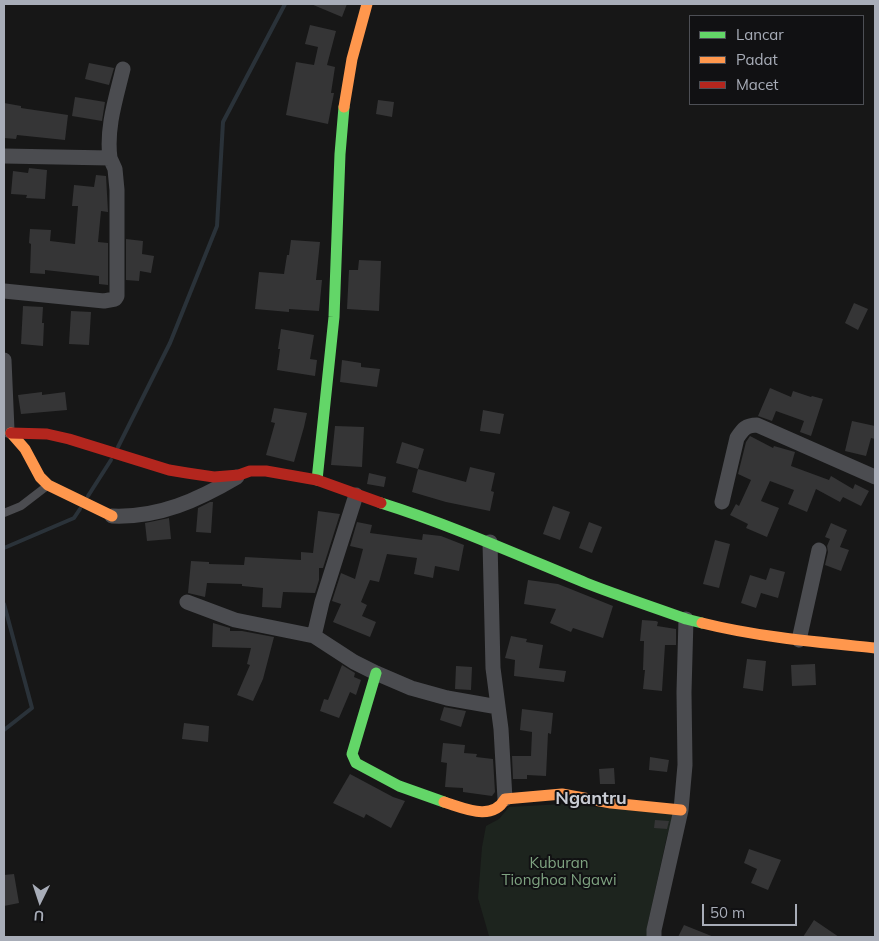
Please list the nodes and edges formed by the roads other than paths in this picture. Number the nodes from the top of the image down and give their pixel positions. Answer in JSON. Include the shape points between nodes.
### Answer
{"nodes":[{"id":1,"x":367,"y":4,"type":"edge"},
{"id":2,"x":123,"y":69,"type":"dead end"},
{"id":3,"x":4,"y":156,"type":"edge"},
{"id":4,"x":110,"y":158,"type":"junction"},
{"id":5,"x":4,"y":291,"type":"edge"},
{"id":6,"x":4,"y":360,"type":"edge"},
{"id":7,"x":7,"y":430,"type":"edge"},
{"id":8,"x":239,"y":476,"type":"junction"},
{"id":9,"x":875,"y":477,"type":"edge"},
{"id":10,"x":317,"y":480,"type":"junction"},
{"id":11,"x":48,"y":485,"type":"junction"},
{"id":12,"x":356,"y":495,"type":"junction"},
{"id":13,"x":722,"y":502,"type":"dead end"},
{"id":14,"x":4,"y":513,"type":"edge"},
{"id":15,"x":112,"y":516,"type":"joint"},
{"id":16,"x":490,"y":542,"type":"junction"},
{"id":17,"x":819,"y":550,"type":"dead end"},
{"id":18,"x":187,"y":602,"type":"dead end"},
{"id":19,"x":686,"y":618,"type":"junction"},
{"id":20,"x":314,"y":636,"type":"junction"},
{"id":21,"x":799,"y":640,"type":"junction"},
{"id":22,"x":875,"y":648,"type":"edge"},
{"id":23,"x":376,"y":674,"type":"junction"},
{"id":24,"x":498,"y":707,"type":"junction"},
{"id":25,"x":504,"y":799,"type":"junction"},
{"id":26,"x":682,"y":810,"type":"junction"},
{"id":27,"x":654,"y":937,"type":"edge"}],
"edges":[{"from":1,"to":10,"type":"street","via":[[352,59],[343,113],[334,318]]},
{"from":2,"to":4,"type":"street","via":[[112,115]]},
{"from":3,"to":4,"type":"street"},
{"from":4,"to":5,"type":"street","via":[[115,169],[117,190],[115,299],[104,301]]},
{"from":6,"to":7,"type":"street"},
{"from":7,"to":8,"type":"street","via":[[69,439],[169,470],[214,477]]},
{"from":7,"to":11,"type":"street","via":[[25,449]]},
{"from":8,"to":10,"type":"street","via":[[250,471],[266,471]]},
{"from":8,"to":15,"type":"street","via":[[187,504],[130,517]]},
{"from":9,"to":13,"type":"street","via":[[751,424],[743,428],[737,438]]},
{"from":10,"to":12,"type":"street"},
{"from":11,"to":14,"type":"lane","via":[[21,506]]},
{"from":11,"to":15,"type":"street"},
{"from":12,"to":16,"type":"street"},
{"from":12,"to":20,"type":"street"},
{"from":16,"to":19,"type":"street","via":[[587,583]]},
{"from":16,"to":24,"type":"street","via":[[493,668]]},
{"from":17,"to":21,"type":"street"},
{"from":18,"to":20,"type":"street","via":[[235,620]]},
{"from":19,"to":21,"type":"street","via":[[722,628]]},
{"from":19,"to":26,"type":"street"},
{"from":20,"to":23,"type":"street"},
{"from":21,"to":22,"type":"street"},
{"from":23,"to":24,"type":"street","via":[[447,698]]},
{"from":23,"to":25,"type":"street","via":[[352,754],[356,762],[399,786],[472,811],[496,810]]},
{"from":24,"to":25,"type":"street"},
{"from":25,"to":26,"type":"street","via":[[562,794]]},
{"from":26,"to":27,"type":"street"}]}
